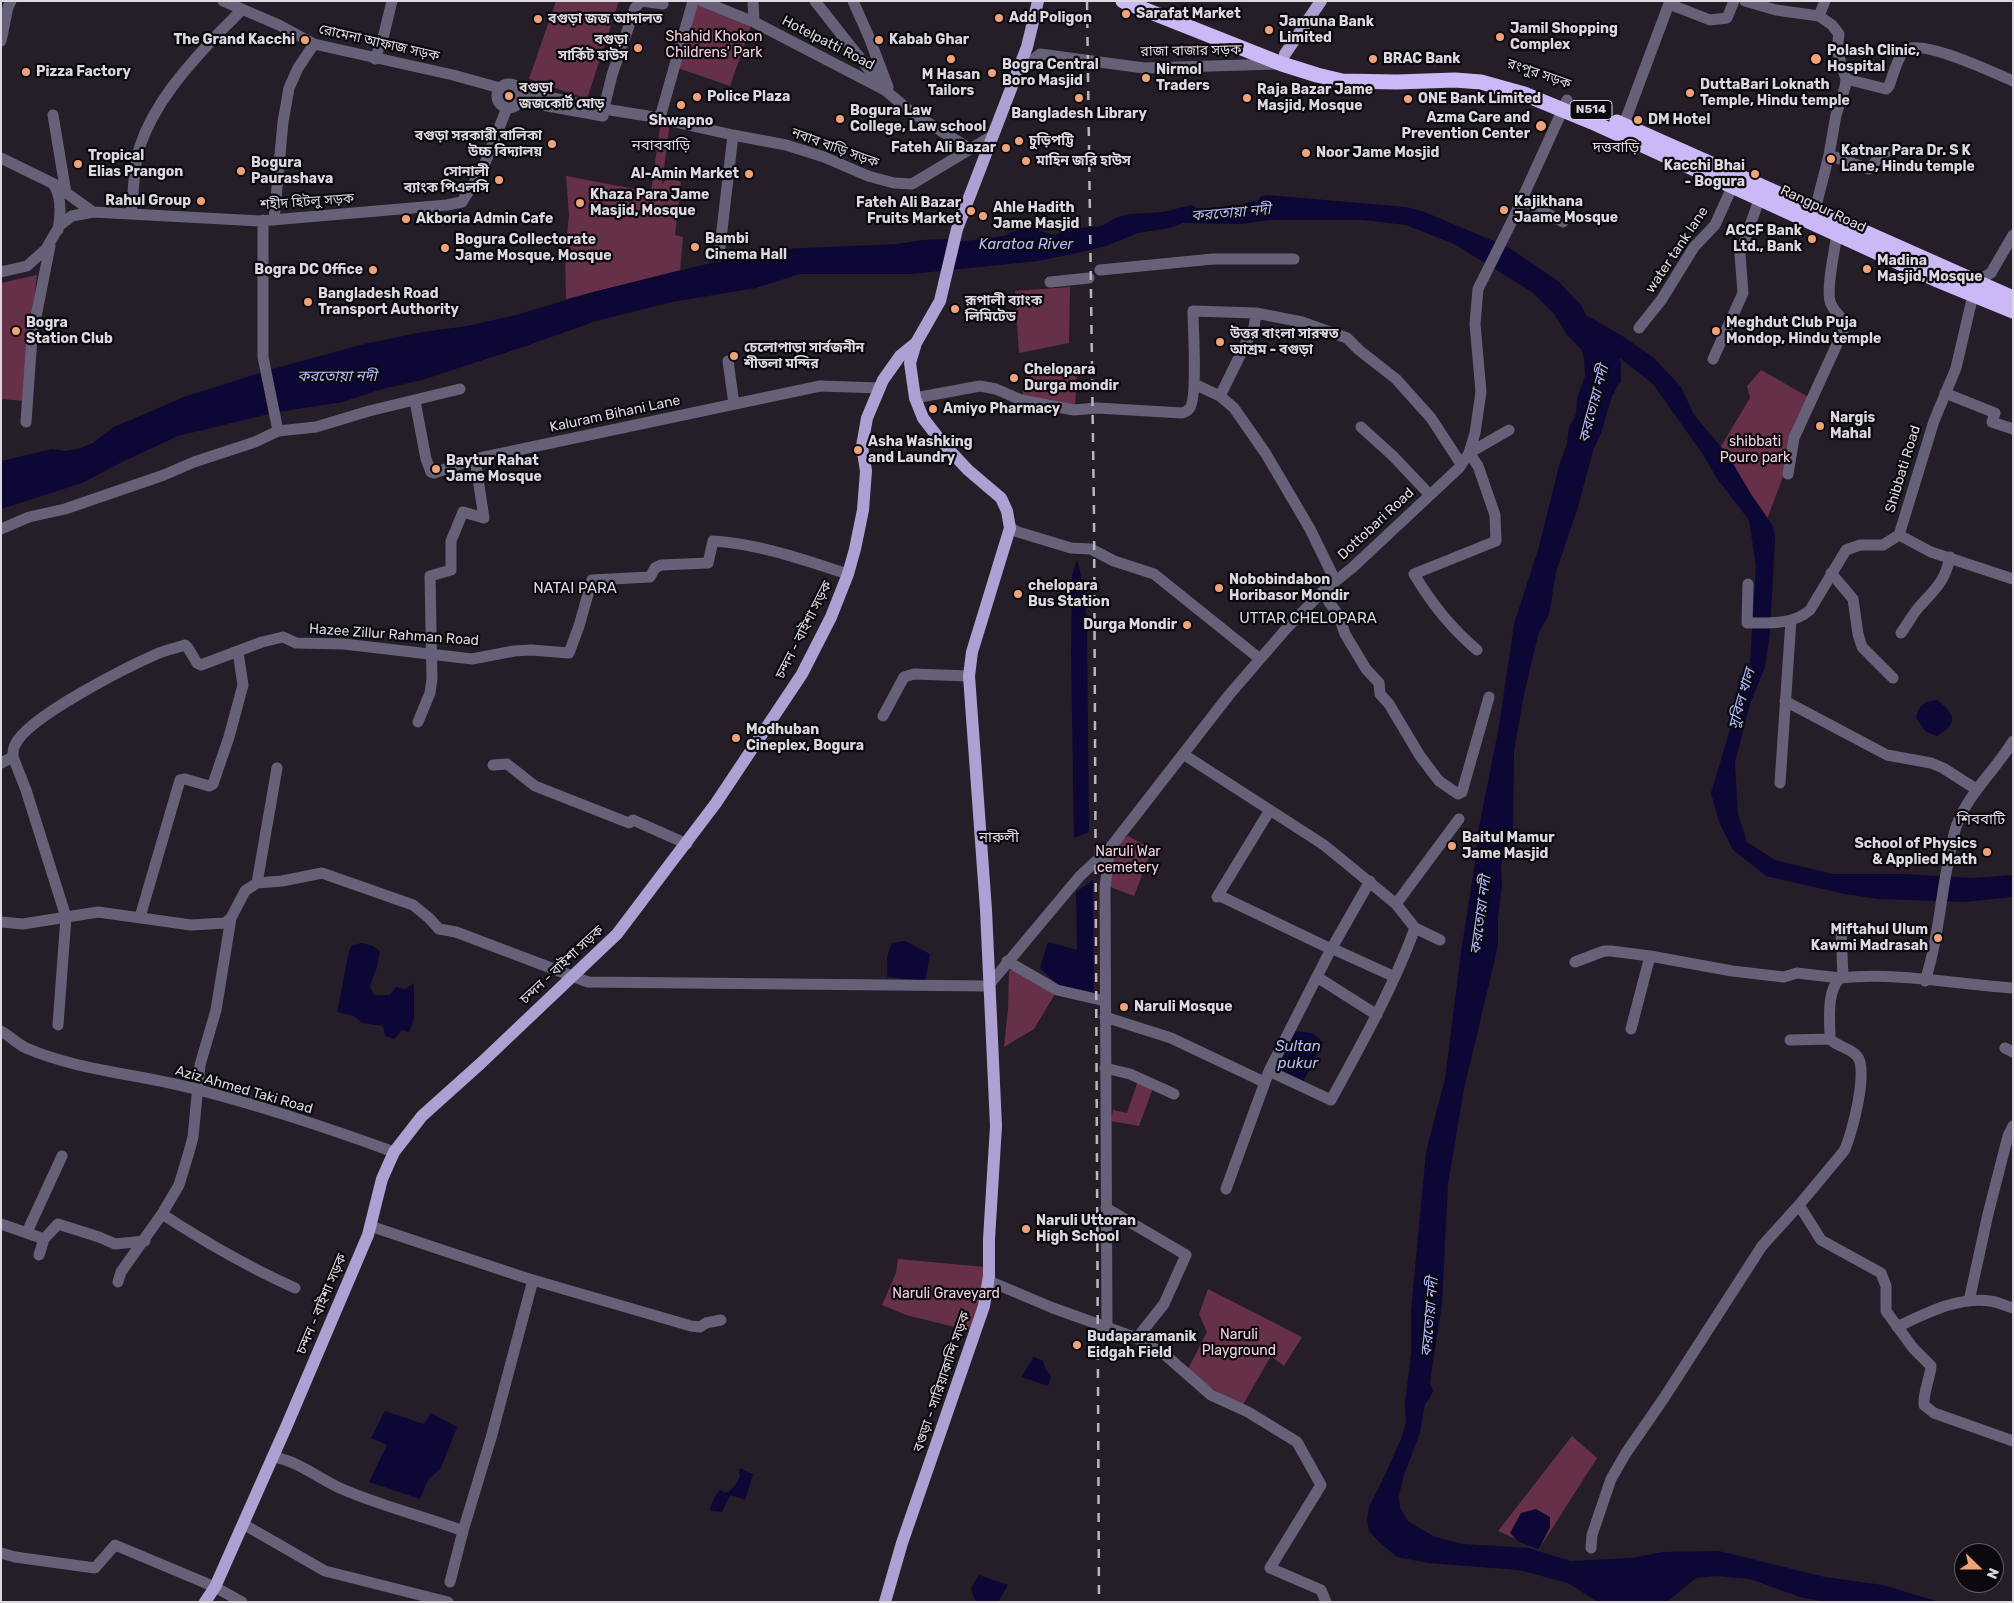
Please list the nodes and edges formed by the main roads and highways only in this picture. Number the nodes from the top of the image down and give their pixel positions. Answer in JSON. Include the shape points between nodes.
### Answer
{"nodes":[{"id":1,"x":1038,"y":1,"type":"edge"},
{"id":2,"x":1123,"y":1,"type":"edge"},
{"id":3,"x":1147,"y":1,"type":"edge"},
{"id":4,"x":1321,"y":1,"type":"edge"},
{"id":5,"x":1284,"y":59,"type":"junction"},
{"id":6,"x":1622,"y":129,"type":"junction"},
{"id":7,"x":1976,"y":290,"type":"junction"},
{"id":8,"x":2013,"y":298,"type":"edge"},
{"id":9,"x":2013,"y":311,"type":"edge"},
{"id":10,"x":916,"y":344,"type":"junction"},
{"id":11,"x":204,"y":1602,"type":"edge"},
{"id":12,"x":885,"y":1602,"type":"edge"}],
"edges":[{"from":1,"to":10,"type":"main road","via":[[1018,71],[956,229],[940,301]]},
{"from":2,"to":5,"type":"highway","name":"রংপুর সড়ক","number":"N514"},
{"from":3,"to":5,"type":"highway","name":"রংপুর সড়ক","number":"N514"},
{"from":4,"to":5,"type":"main road"},
{"from":5,"to":6,"type":"highway","name":"রংপুর সড়ক","number":"N514","via":[[1352,72],[1440,70],[1480,73],[1511,80]]},
{"from":6,"to":7,"type":"highway","name":"রংপুর সড়ক","number":"N514","via":[[1815,210]]},
{"from":6,"to":7,"type":"highway","name":"Rangpur Road","number":"N514","via":[[1837,234]]},
{"from":7,"to":8,"type":"highway","name":"রংপুর সড়ক","number":"N514"},
{"from":7,"to":9,"type":"highway","name":"Rangpur Road","number":"N514"},
{"from":10,"to":11,"type":"main road","name":"চন্দন - বাইশা সড়ক","via":[[900,356],[883,380],[867,418],[862,446],[866,471],[863,510],[848,574],[802,674],[687,844],[617,934],[422,1116],[394,1152],[382,1179],[370,1226],[273,1457],[215,1587]]},
{"from":10,"to":12,"type":"main road","name":"বগুড়া - সারিয়াকান্দি সড়ক","via":[[910,363],[915,398],[923,418],[968,470],[1000,498],[1007,511],[1010,528],[972,652],[969,676],[986,910],[996,1126],[989,1281],[984,1306],[902,1543]]}]}
